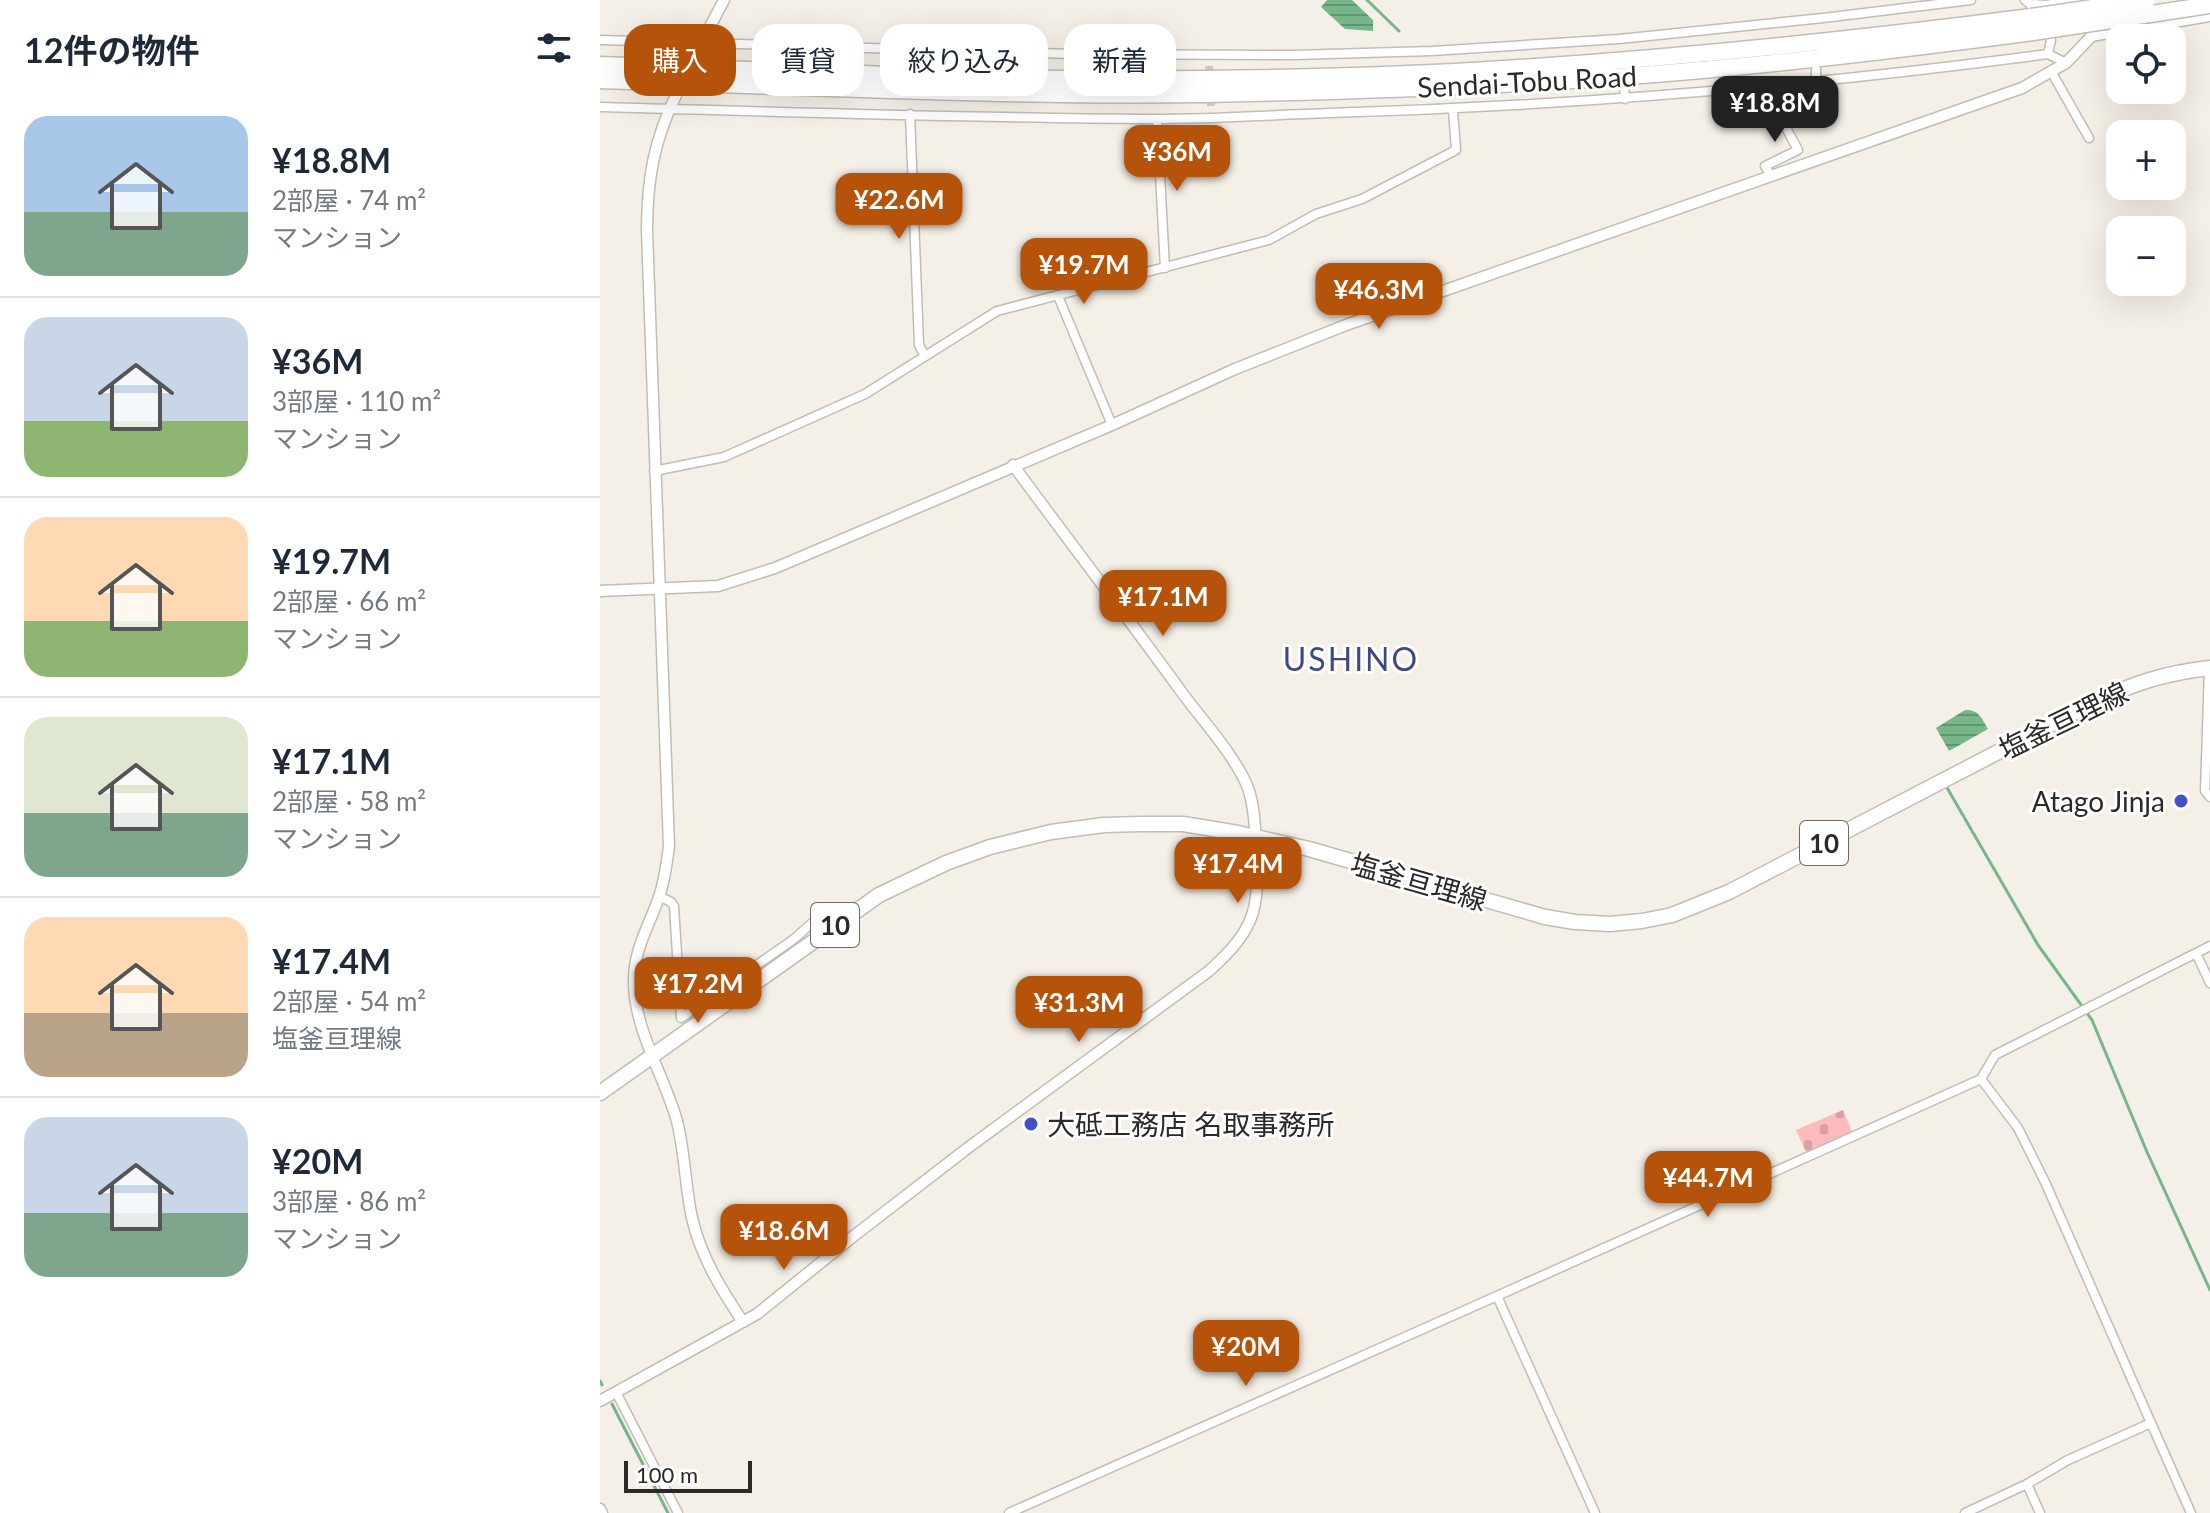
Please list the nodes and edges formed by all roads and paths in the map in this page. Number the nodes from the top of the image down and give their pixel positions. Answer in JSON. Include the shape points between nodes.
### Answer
{"nodes":[{"id":1,"x":724,"y":0,"type":"edge"},
{"id":2,"x":1971,"y":0,"type":"edge"},
{"id":3,"x":2076,"y":0,"type":"edge"},
{"id":4,"x":2126,"y":0,"type":"edge"},
{"id":5,"x":2147,"y":0,"type":"edge"},
{"id":6,"x":2210,"y":5,"type":"edge"},
{"id":7,"x":2030,"y":13,"type":"edge"},
{"id":8,"x":2210,"y":17,"type":"edge"},
{"id":9,"x":1812,"y":19,"type":"junction"},
{"id":10,"x":711,"y":24,"type":"edge"},
{"id":11,"x":1813,"y":30,"type":"dead end"},
{"id":12,"x":2090,"y":37,"type":"junction"},
{"id":13,"x":1619,"y":39,"type":"junction"},
{"id":14,"x":600,"y":40,"type":"edge"},
{"id":15,"x":624,"y":41,"type":"edge"},
{"id":16,"x":736,"y":45,"type":"edge"},
{"id":17,"x":880,"y":48,"type":"edge"},
{"id":18,"x":1620,"y":51,"type":"dead end"},
{"id":19,"x":1048,"y":54,"type":"edge"},
{"id":20,"x":2048,"y":54,"type":"junction"},
{"id":21,"x":2066,"y":63,"type":"junction"},
{"id":22,"x":600,"y":65,"type":"edge"},
{"id":23,"x":1816,"y":69,"type":"dead end"},
{"id":24,"x":2052,"y":73,"type":"junction"},
{"id":25,"x":600,"y":80,"type":"edge"},
{"id":26,"x":1816,"y":82,"type":"junction"},
{"id":27,"x":1624,"y":86,"type":"dead end"},
{"id":28,"x":1764,"y":87,"type":"junction"},
{"id":29,"x":676,"y":96,"type":"edge"},
{"id":30,"x":1625,"y":99,"type":"junction"},
{"id":31,"x":1211,"y":106,"type":"tunnel mouth"},
{"id":32,"x":600,"y":107,"type":"edge"},
{"id":33,"x":669,"y":109,"type":"junction"},
{"id":34,"x":1453,"y":110,"type":"junction"},
{"id":35,"x":910,"y":114,"type":"junction"},
{"id":36,"x":1212,"y":117,"type":"junction"},
{"id":37,"x":1157,"y":119,"type":"junction"},
{"id":38,"x":2089,"y":138,"type":"dead end"},
{"id":39,"x":1771,"y":176,"type":"junction"},
{"id":40,"x":1165,"y":268,"type":"junction"},
{"id":41,"x":1058,"y":296,"type":"junction"},
{"id":42,"x":925,"y":356,"type":"junction"},
{"id":43,"x":1112,"y":425,"type":"junction"},
{"id":44,"x":1013,"y":465,"type":"junction"},
{"id":45,"x":654,"y":471,"type":"junction"},
{"id":46,"x":659,"y":588,"type":"junction"},
{"id":47,"x":600,"y":591,"type":"edge"},
{"id":48,"x":2210,"y":668,"type":"edge"},
{"id":49,"x":2210,"y":797,"type":"edge"},
{"id":50,"x":1255,"y":836,"type":"junction"},
{"id":51,"x":659,"y":896,"type":"junction"},
{"id":52,"x":813,"y":922,"type":"dead end"},
{"id":53,"x":2210,"y":946,"type":"edge"},
{"id":54,"x":2196,"y":953,"type":"junction"},
{"id":55,"x":2210,"y":983,"type":"edge"},
{"id":56,"x":653,"y":1055,"type":"junction"},
{"id":57,"x":1981,"y":1079,"type":"junction"},
{"id":58,"x":600,"y":1093,"type":"edge"},
{"id":59,"x":1497,"y":1296,"type":"junction"},
{"id":60,"x":743,"y":1322,"type":"junction"},
{"id":61,"x":616,"y":1392,"type":"junction"},
{"id":62,"x":600,"y":1401,"type":"edge"},
{"id":63,"x":2151,"y":1423,"type":"junction"},
{"id":64,"x":2027,"y":1484,"type":"junction"},
{"id":65,"x":678,"y":1513,"type":"edge"},
{"id":66,"x":1009,"y":1513,"type":"edge"},
{"id":67,"x":1595,"y":1513,"type":"edge"},
{"id":68,"x":1965,"y":1513,"type":"edge"},
{"id":69,"x":2040,"y":1513,"type":"edge"},
{"id":70,"x":2191,"y":1513,"type":"edge"}],
"edges":[{"from":1,"to":10,"type":"street"},
{"from":2,"to":9,"type":"street"},
{"from":3,"to":7,"type":"street"},
{"from":4,"to":12,"type":"street"},
{"from":5,"to":7,"type":"highway","name":"Sendai-Tobu Road","bridge":true},
{"from":6,"to":7,"type":"highway","name":"Sendai-Tobu Road","bridge":true},
{"from":7,"to":20,"type":"street","via":[[2037,10],[2051,40]]},
{"from":7,"to":22,"type":"highway","name":"Sendai-Tobu Road","via":[[1824,43],[1391,74],[1095,79]]},
{"from":7,"to":25,"type":"highway","name":"Sendai-Tobu Road","via":[[1841,56],[1547,82],[1377,90],[1093,94]]},
{"from":8,"to":12,"type":"street"},
{"from":9,"to":11,"type":"street"},
{"from":9,"to":13,"type":"street"},
{"from":12,"to":21,"type":"street"},
{"from":13,"to":18,"type":"street"},
{"from":13,"to":19,"type":"street","via":[[1208,61]]},
{"from":14,"to":15,"type":"street"},
{"from":16,"to":17,"type":"street"},
{"from":20,"to":21,"type":"street"},
{"from":20,"to":26,"type":"street"},
{"from":21,"to":24,"type":"street"},
{"from":23,"to":26,"type":"street"},
{"from":24,"to":38,"type":"street"},
{"from":24,"to":39,"type":"street"},
{"from":26,"to":28,"type":"street"},
{"from":27,"to":30,"type":"street"},
{"from":28,"to":30,"type":"street"},
{"from":28,"to":39,"type":"street","via":[[1798,150],[1765,166]]},
{"from":29,"to":33,"type":"street"},
{"from":30,"to":34,"type":"street"},
{"from":31,"to":36,"type":"street"},
{"from":32,"to":33,"type":"street"},
{"from":33,"to":35,"type":"street"},
{"from":33,"to":45,"type":"street","via":[[651,163],[647,198]]},
{"from":34,"to":36,"type":"street"},
{"from":34,"to":40,"type":"street","via":[[1456,150],[1269,240]]},
{"from":35,"to":37,"type":"street","via":[[985,110]]},
{"from":35,"to":42,"type":"street","via":[[919,345]]},
{"from":36,"to":37,"type":"street"},
{"from":37,"to":40,"type":"street"},
{"from":39,"to":43,"type":"street","via":[[1346,325]]},
{"from":40,"to":41,"type":"street"},
{"from":41,"to":42,"type":"street","via":[[997,311]]},
{"from":41,"to":43,"type":"street"},
{"from":42,"to":45,"type":"street","via":[[865,394],[749,447]]},
{"from":43,"to":44,"type":"street"},
{"from":44,"to":46,"type":"street","via":[[762,572],[718,586]]},
{"from":44,"to":50,"type":"street","via":[[1236,766],[1249,792]]},
{"from":45,"to":46,"type":"street"},
{"from":46,"to":47,"type":"street"},
{"from":46,"to":51,"type":"street","via":[[669,836]]},
{"from":48,"to":49,"type":"street","via":[[2205,791]]},
{"from":48,"to":50,"type":"main road","name":"塩釜亘理線","number":"10","via":[[2166,674],[2098,700],[1729,892],[1642,921],[1610,924],[1545,917]]},
{"from":50,"to":56,"type":"main road","name":"塩釜亘理線","number":"10","via":[[1183,824],[1104,825],[1051,832],[946,863],[879,895]]},
{"from":50,"to":60,"type":"street","via":[[1255,909],[1234,949]]},
{"from":51,"to":52,"type":"street","via":[[674,906],[681,1018]]},
{"from":51,"to":56,"type":"street","via":[[643,933],[633,979]]},
{"from":53,"to":54,"type":"street"},
{"from":54,"to":55,"type":"street"},
{"from":54,"to":57,"type":"street","via":[[1995,1055]]},
{"from":56,"to":58,"type":"main road","name":"塩釜亘理線","number":"10"},
{"from":56,"to":60,"type":"street","via":[[677,1121],[698,1241]]},
{"from":57,"to":59,"type":"street"},
{"from":57,"to":63,"type":"street","via":[[2018,1128],[2045,1182]]},
{"from":59,"to":66,"type":"street"},
{"from":59,"to":67,"type":"street"},
{"from":60,"to":61,"type":"street"},
{"from":61,"to":62,"type":"street"},
{"from":61,"to":65,"type":"street"},
{"from":63,"to":64,"type":"street"},
{"from":63,"to":70,"type":"street"},
{"from":64,"to":68,"type":"street"},
{"from":64,"to":69,"type":"street"}]}
